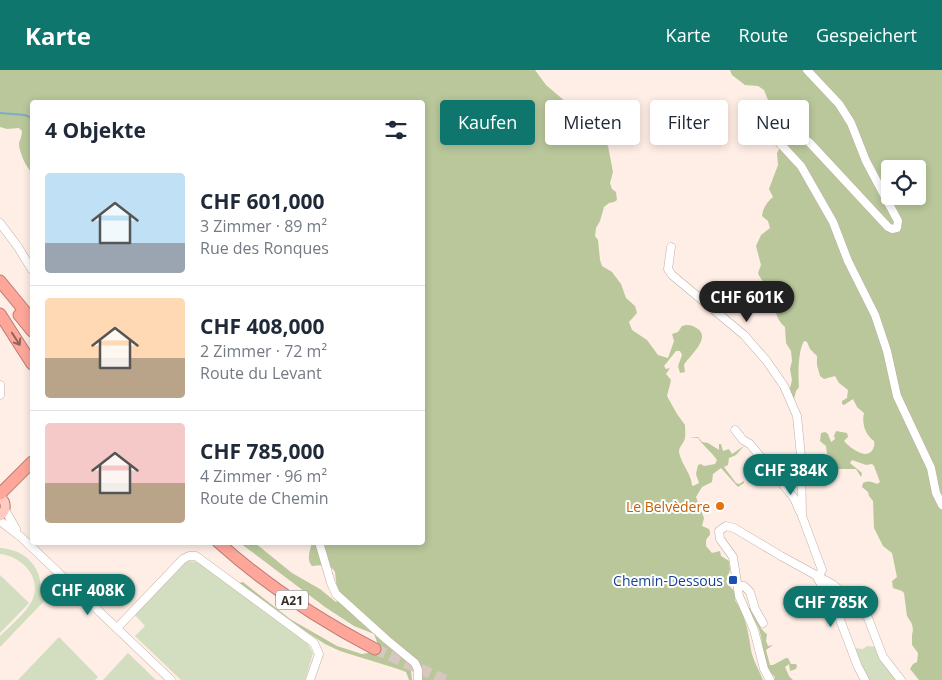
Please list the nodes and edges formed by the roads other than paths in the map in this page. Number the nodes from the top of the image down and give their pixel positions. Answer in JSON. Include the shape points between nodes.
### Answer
{"nodes":[{"id":1,"x":808,"y":70,"type":"edge"},
{"id":2,"x":0,"y":223,"type":"edge"},
{"id":3,"x":671,"y":247,"type":"dead end"},
{"id":4,"x":30,"y":267,"type":"edge"},
{"id":5,"x":0,"y":281,"type":"edge"},
{"id":6,"x":0,"y":292,"type":"edge"},
{"id":7,"x":20,"y":311,"type":"junction"},
{"id":8,"x":0,"y":314,"type":"edge"},
{"id":9,"x":30,"y":318,"type":"edge"},
{"id":10,"x":30,"y":328,"type":"edge"},
{"id":11,"x":30,"y":361,"type":"edge"},
{"id":12,"x":0,"y":385,"type":"edge"},
{"id":13,"x":0,"y":395,"type":"edge"},
{"id":14,"x":735,"y":430,"type":"dead end"},
{"id":15,"x":30,"y":465,"type":"edge"},
{"id":16,"x":30,"y":472,"type":"edge"},
{"id":17,"x":938,"y":485,"type":"edge"},
{"id":18,"x":2,"y":504,"type":"edge"},
{"id":19,"x":942,"y":506,"type":"edge"},
{"id":20,"x":802,"y":516,"type":"junction"},
{"id":21,"x":0,"y":521,"type":"edge"},
{"id":22,"x":21,"y":537,"type":"junction"},
{"id":23,"x":216,"y":545,"type":"edge"},
{"id":24,"x":222,"y":545,"type":"edge"},
{"id":25,"x":229,"y":545,"type":"edge"},
{"id":26,"x":320,"y":545,"type":"edge"},
{"id":27,"x":250,"y":569,"type":"junction"},
{"id":28,"x":817,"y":575,"type":"junction"},
{"id":29,"x":738,"y":586,"type":"junction"},
{"id":30,"x":764,"y":623,"type":"dead end"},
{"id":31,"x":117,"y":628,"type":"junction"},
{"id":32,"x":375,"y":649,"type":"tunnel mouth"},
{"id":33,"x":171,"y":680,"type":"edge"},
{"id":34,"x":310,"y":680,"type":"edge"},
{"id":35,"x":418,"y":680,"type":"edge"},
{"id":36,"x":770,"y":680,"type":"edge"},
{"id":37,"x":865,"y":680,"type":"edge"},
{"id":38,"x":901,"y":680,"type":"edge"}],
"edges":[{"from":1,"to":17,"type":"street","via":[[852,123],[866,161],[898,221],[897,228],[888,227],[800,135],[772,116],[764,116],[761,123],[801,166],[835,226],[875,315],[897,396]]},
{"from":2,"to":4,"type":"street"},
{"from":3,"to":20,"type":"street","via":[[668,269],[672,275],[744,335],[784,386],[797,416]]},
{"from":5,"to":7,"type":"highway"},
{"from":6,"to":7,"type":"highway"},
{"from":7,"to":9,"type":"highway"},
{"from":7,"to":10,"type":"highway"},
{"from":8,"to":11,"type":"highway","one_way":true},
{"from":12,"to":13,"type":"street"},
{"from":14,"to":20,"type":"street","via":[[794,498]]},
{"from":15,"to":18,"type":"highway"},
{"from":16,"to":18,"type":"highway"},
{"from":17,"to":19,"type":"street"},
{"from":18,"to":22,"type":"street"},
{"from":20,"to":28,"type":"street","via":[[822,570]]},
{"from":21,"to":22,"type":"street"},
{"from":22,"to":31,"type":"street"},
{"from":23,"to":27,"type":"highway"},
{"from":24,"to":27,"type":"highway","number":"A21"},
{"from":25,"to":27,"type":"highway"},
{"from":26,"to":35,"type":"street","via":[[335,592],[416,663]]},
{"from":27,"to":32,"type":"highway","number":"A21","via":[[309,611]]},
{"from":28,"to":29,"type":"street","via":[[726,526],[719,535],[733,557]]},
{"from":28,"to":37,"type":"street","via":[[838,614]]},
{"from":28,"to":38,"type":"street","via":[[842,590],[863,610],[883,657]]},
{"from":29,"to":30,"type":"street","via":[[744,586],[750,592],[755,611]]},
{"from":29,"to":36,"type":"street","via":[[740,600],[754,630],[762,664]]},
{"from":31,"to":33,"type":"street"},
{"from":31,"to":34,"type":"street","via":[[183,559],[196,556],[314,643],[319,654]]}]}
